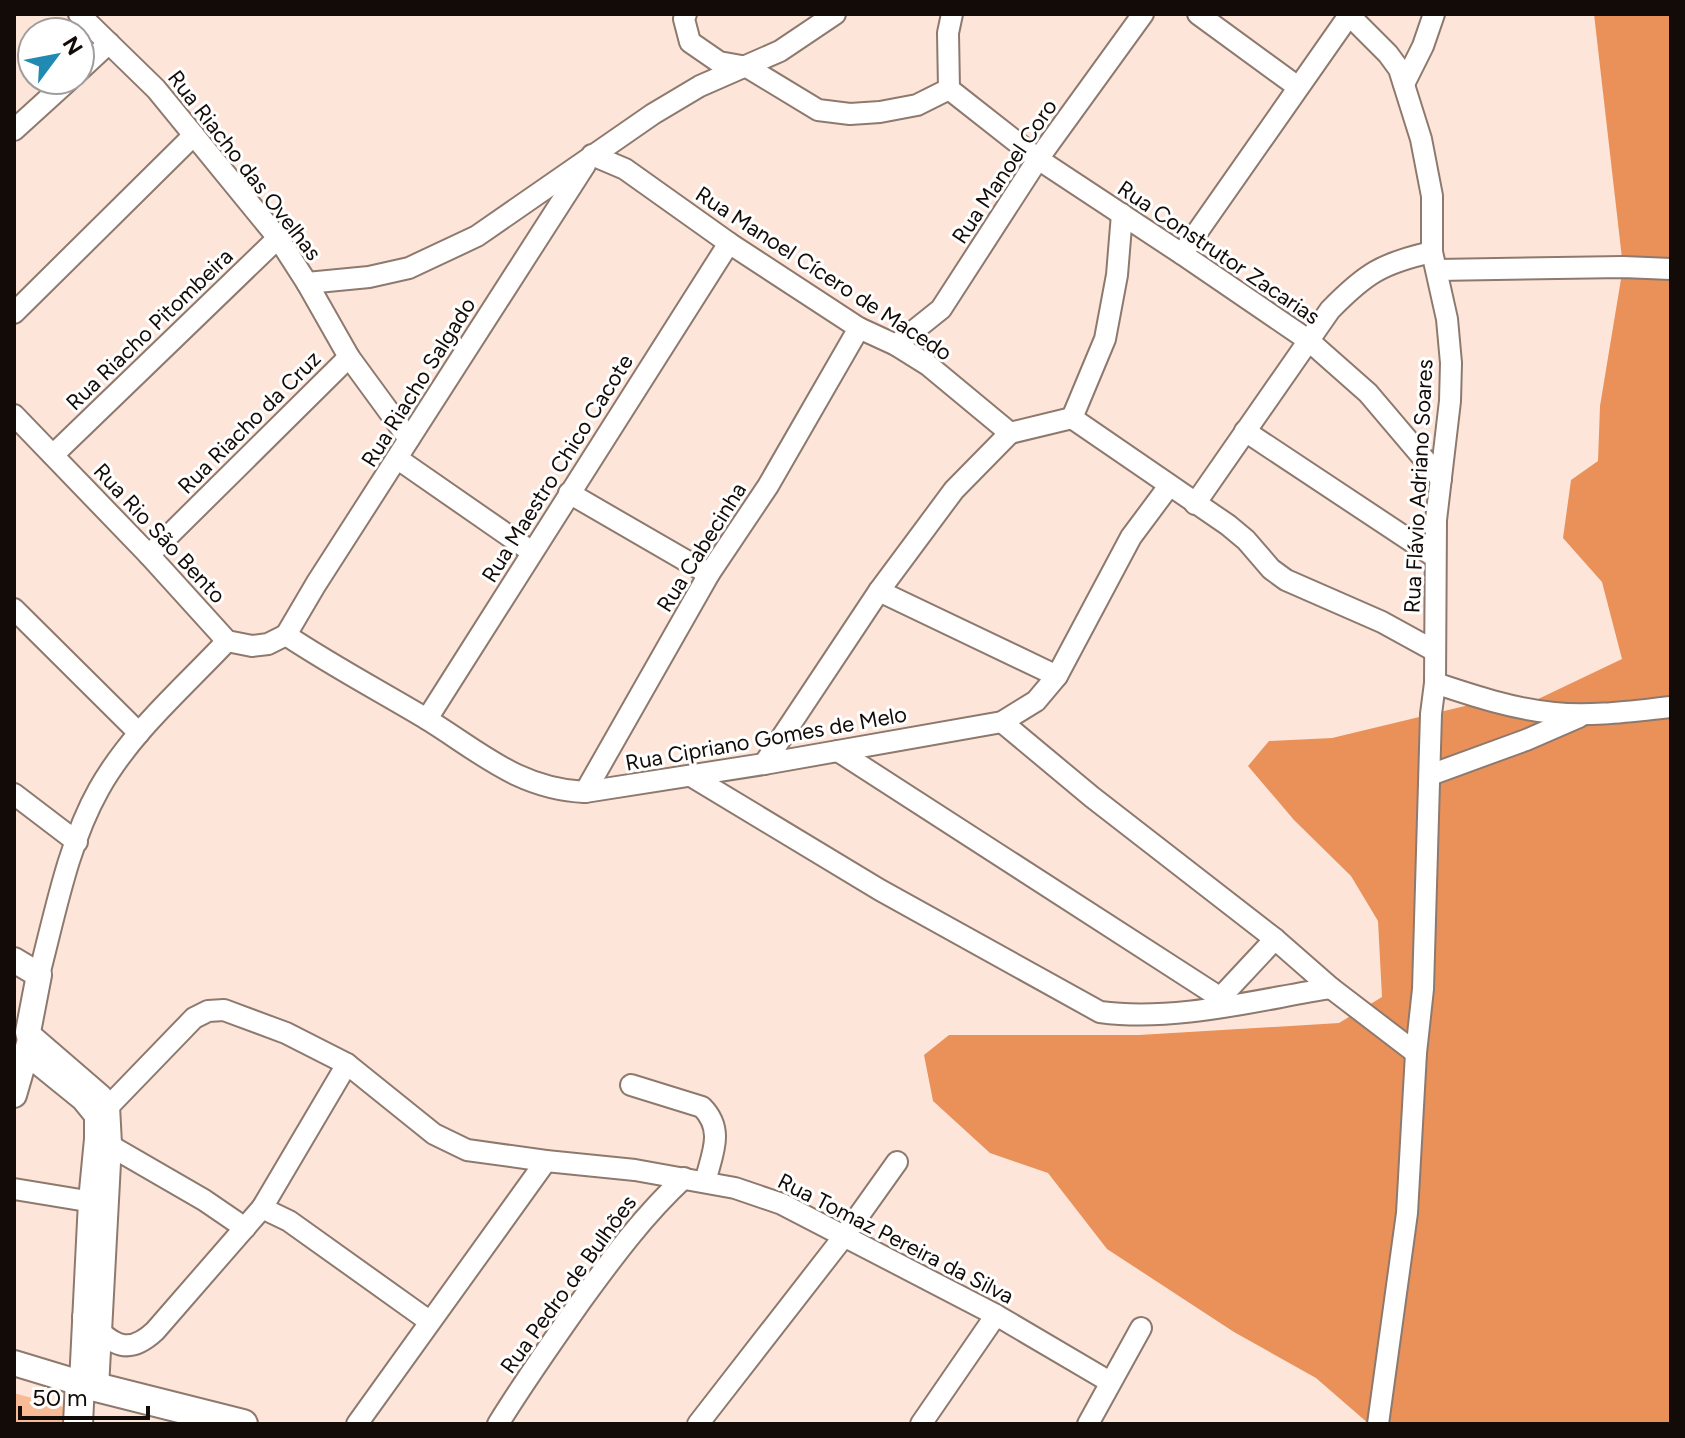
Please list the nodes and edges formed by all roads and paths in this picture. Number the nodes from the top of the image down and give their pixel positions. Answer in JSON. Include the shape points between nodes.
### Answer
{"nodes":[{"id":1,"x":79,"y":14,"type":"edge"},
{"id":2,"x":686,"y":14,"type":"edge"},
{"id":3,"x":835,"y":14,"type":"edge"},
{"id":4,"x":952,"y":14,"type":"edge"},
{"id":5,"x":1143,"y":14,"type":"edge"},
{"id":6,"x":1198,"y":14,"type":"edge"},
{"id":7,"x":1349,"y":14,"type":"edge"},
{"id":8,"x":1434,"y":14,"type":"edge"},
{"id":9,"x":109,"y":43,"type":"junction"},
{"id":10,"x":96,"y":55,"type":"edge"},
{"id":11,"x":747,"y":67,"type":"junction"},
{"id":12,"x":1404,"y":84,"type":"junction"},
{"id":13,"x":1298,"y":87,"type":"junction"},
{"id":14,"x":949,"y":89,"type":"junction"},
{"id":15,"x":51,"y":96,"type":"edge"},
{"id":16,"x":14,"y":130,"type":"edge"},
{"id":17,"x":194,"y":135,"type":"junction"},
{"id":18,"x":592,"y":155,"type":"junction"},
{"id":19,"x":1038,"y":159,"type":"junction"},
{"id":20,"x":1122,"y":214,"type":"junction"},
{"id":21,"x":278,"y":238,"type":"junction"},
{"id":22,"x":729,"y":243,"type":"junction"},
{"id":23,"x":1182,"y":254,"type":"junction"},
{"id":24,"x":1434,"y":261,"type":"junction"},
{"id":25,"x":1671,"y":269,"type":"edge"},
{"id":26,"x":307,"y":283,"type":"junction"},
{"id":27,"x":14,"y":313,"type":"edge"},
{"id":28,"x":859,"y":328,"type":"junction"},
{"id":29,"x":1308,"y":340,"type":"junction"},
{"id":30,"x":896,"y":345,"type":"junction"},
{"id":31,"x":349,"y":357,"type":"junction"},
{"id":32,"x":14,"y":415,"type":"edge"},
{"id":33,"x":1072,"y":418,"type":"junction"},
{"id":34,"x":1245,"y":431,"type":"junction"},
{"id":35,"x":1010,"y":433,"type":"junction"},
{"id":36,"x":409,"y":439,"type":"junction"},
{"id":37,"x":53,"y":455,"type":"junction"},
{"id":38,"x":398,"y":459,"type":"junction"},
{"id":39,"x":1441,"y":479,"type":"junction"},
{"id":40,"x":1169,"y":486,"type":"junction"},
{"id":41,"x":569,"y":493,"type":"junction"},
{"id":42,"x":1195,"y":504,"type":"junction"},
{"id":43,"x":532,"y":552,"type":"junction"},
{"id":44,"x":149,"y":555,"type":"junction"},
{"id":45,"x":1435,"y":557,"type":"junction"},
{"id":46,"x":709,"y":574,"type":"junction"},
{"id":47,"x":879,"y":591,"type":"junction"},
{"id":48,"x":14,"y":609,"type":"edge"},
{"id":49,"x":286,"y":635,"type":"junction"},
{"id":50,"x":227,"y":641,"type":"junction"},
{"id":51,"x":1433,"y":650,"type":"junction"},
{"id":52,"x":1057,"y":676,"type":"junction"},
{"id":53,"x":1435,"y":683,"type":"junction"},
{"id":54,"x":1671,"y":707,"type":"edge"},
{"id":55,"x":1588,"y":713,"type":"junction"},
{"id":56,"x":427,"y":719,"type":"junction"},
{"id":57,"x":1002,"y":722,"type":"junction"},
{"id":58,"x":139,"y":733,"type":"junction"},
{"id":59,"x":838,"y":751,"type":"junction"},
{"id":60,"x":764,"y":764,"type":"junction"},
{"id":61,"x":1430,"y":775,"type":"junction"},
{"id":62,"x":691,"y":776,"type":"junction"},
{"id":63,"x":585,"y":792,"type":"junction"},
{"id":64,"x":14,"y":794,"type":"edge"},
{"id":65,"x":77,"y":842,"type":"junction"},
{"id":66,"x":1275,"y":939,"type":"junction"},
{"id":67,"x":14,"y":960,"type":"edge"},
{"id":68,"x":39,"y":975,"type":"junction"},
{"id":69,"x":1331,"y":988,"type":"junction"},
{"id":70,"x":1225,"y":1001,"type":"junction"},
{"id":71,"x":1416,"y":1053,"type":"junction"},
{"id":72,"x":22,"y":1054,"type":"edge"},
{"id":73,"x":347,"y":1064,"type":"junction"},
{"id":74,"x":631,"y":1085,"type":"dead end"},
{"id":75,"x":14,"y":1095,"type":"edge"},
{"id":76,"x":102,"y":1111,"type":"junction"},
{"id":77,"x":103,"y":1142,"type":"junction"},
{"id":78,"x":546,"y":1161,"type":"junction"},
{"id":79,"x":897,"y":1162,"type":"dead end"},
{"id":80,"x":684,"y":1178,"type":"junction"},
{"id":81,"x":705,"y":1182,"type":"junction"},
{"id":82,"x":14,"y":1189,"type":"edge"},
{"id":83,"x":98,"y":1203,"type":"junction"},
{"id":84,"x":262,"y":1208,"type":"junction"},
{"id":85,"x":245,"y":1228,"type":"junction"},
{"id":86,"x":845,"y":1235,"type":"junction"},
{"id":87,"x":996,"y":1315,"type":"junction"},
{"id":88,"x":83,"y":1317,"type":"junction"},
{"id":89,"x":429,"y":1321,"type":"junction"},
{"id":90,"x":1141,"y":1328,"type":"dead end"},
{"id":91,"x":101,"y":1332,"type":"junction"},
{"id":92,"x":14,"y":1363,"type":"edge"},
{"id":93,"x":14,"y":1381,"type":"edge"},
{"id":94,"x":1110,"y":1382,"type":"junction"},
{"id":95,"x":88,"y":1404,"type":"edge"},
{"id":96,"x":192,"y":1424,"type":"edge"},
{"id":97,"x":243,"y":1424,"type":"edge"},
{"id":98,"x":357,"y":1424,"type":"edge"},
{"id":99,"x":498,"y":1424,"type":"edge"},
{"id":100,"x":698,"y":1424,"type":"edge"},
{"id":101,"x":921,"y":1424,"type":"edge"},
{"id":102,"x":1088,"y":1424,"type":"edge"},
{"id":103,"x":1378,"y":1424,"type":"edge"}],
"edges":[{"from":1,"to":9,"type":"street","name":"Rua Riacho das Ovelhas"},
{"from":2,"to":11,"type":"street","via":[[690,42],[719,62]]},
{"from":3,"to":11,"type":"street"},
{"from":4,"to":14,"type":"street"},
{"from":5,"to":19,"type":"street","name":"Rua Manoel Coro"},
{"from":6,"to":13,"type":"street"},
{"from":7,"to":12,"type":"street","name":"Rua Flávio Adriano Soares","via":[[1388,54]]},
{"from":7,"to":13,"type":"street"},
{"from":8,"to":12,"type":"street"},
{"from":9,"to":10,"type":"street"},
{"from":9,"to":17,"type":"street","name":"Rua Riacho das Ovelhas"},
{"from":11,"to":14,"type":"street","via":[[818,110],[850,114],[917,105]]},
{"from":11,"to":18,"type":"street","via":[[700,86]]},
{"from":12,"to":24,"type":"street","name":"Rua Flávio Adriano Soares","via":[[1432,196]]},
{"from":13,"to":23,"type":"street"},
{"from":14,"to":19,"type":"street","name":"Rua Construtor Zacarias"},
{"from":15,"to":16,"type":"street"},
{"from":17,"to":21,"type":"street","name":"Rua Riacho das Ovelhas"},
{"from":17,"to":27,"type":"street"},
{"from":18,"to":22,"type":"street","name":"Rua Manoel Cícero de Macedo","via":[[625,169]]},
{"from":18,"to":26,"type":"street","via":[[477,236],[409,268]]},
{"from":18,"to":36,"type":"street","name":"Rua Riacho Salgado"},
{"from":19,"to":20,"type":"street","name":"Rua Construtor Zacarias"},
{"from":19,"to":30,"type":"street","name":"Rua Manoel Coro","via":[[941,309]]},
{"from":20,"to":23,"type":"street","name":"Rua Construtor Zacarias"},
{"from":20,"to":33,"type":"street","via":[[1105,339]]},
{"from":21,"to":26,"type":"street","name":"Rua Riacho das Ovelhas"},
{"from":21,"to":37,"type":"street","name":"Rua Riacho Pitombeira"},
{"from":22,"to":28,"type":"street","name":"Rua Manoel Cícero de Macedo"},
{"from":22,"to":41,"type":"street","name":"Rua Maestro Chico Cacote"},
{"from":23,"to":29,"type":"street","name":"Rua Construtor Zacarias"},
{"from":24,"to":25,"type":"street"},
{"from":24,"to":29,"type":"street","via":[[1376,269],[1338,301]]},
{"from":24,"to":39,"type":"street","name":"Rua Flávio Adriano Soares","via":[[1451,363]]},
{"from":26,"to":31,"type":"street","name":"Rua Riacho das Ovelhas"},
{"from":28,"to":30,"type":"street","name":"Rua Manoel Cícero de Macedo"},
{"from":28,"to":46,"type":"street","name":"Rua Cabecinha","via":[[768,486]]},
{"from":29,"to":34,"type":"street"},
{"from":29,"to":39,"type":"street","name":"Rua Construtor Zacarias","via":[[1368,393]]},
{"from":30,"to":35,"type":"street","name":"Rua Manoel Cícero de Macedo"},
{"from":31,"to":36,"type":"street","name":"Rua Riacho das Ovelhas"},
{"from":31,"to":44,"type":"street","name":"Rua Riacho da Cruz"},
{"from":32,"to":37,"type":"street","name":"Rua Rio São Bento"},
{"from":33,"to":35,"type":"street"},
{"from":33,"to":40,"type":"street"},
{"from":34,"to":42,"type":"street"},
{"from":34,"to":45,"type":"street"},
{"from":35,"to":47,"type":"street","via":[[954,490]]},
{"from":36,"to":38,"type":"street","name":"Rua Riacho Salgado"},
{"from":37,"to":44,"type":"street","name":"Rua Rio São Bento"},
{"from":38,"to":43,"type":"street"},
{"from":38,"to":49,"type":"street","name":"Rua Riacho Salgado"},
{"from":39,"to":45,"type":"street","name":"Rua Flávio Adriano Soares"},
{"from":40,"to":42,"type":"street"},
{"from":40,"to":52,"type":"street","name":"Rua Cipriano Gomes de Melo","via":[[1131,537]]},
{"from":41,"to":43,"type":"street","name":"Rua Maestro Chico Cacote"},
{"from":41,"to":46,"type":"street"},
{"from":42,"to":51,"type":"street","via":[[1246,540],[1286,580]]},
{"from":43,"to":56,"type":"street","name":"Rua Maestro Chico Cacote"},
{"from":44,"to":50,"type":"street","name":"Rua Rio São Bento"},
{"from":45,"to":51,"type":"street","name":"Rua Flávio Adriano Soares"},
{"from":46,"to":63,"type":"street","name":"Rua Cabecinha"},
{"from":47,"to":52,"type":"street"},
{"from":47,"to":60,"type":"street"},
{"from":48,"to":58,"type":"street"},
{"from":49,"to":50,"type":"street","via":[[252,646]]},
{"from":49,"to":56,"type":"street","name":"Rua Cipriano Gomes de Melo"},
{"from":50,"to":58,"type":"street"},
{"from":51,"to":53,"type":"street","name":"Rua Flávio Adriano Soares"},
{"from":52,"to":57,"type":"street","name":"Rua Cipriano Gomes de Melo","via":[[1036,701]]},
{"from":53,"to":55,"type":"street","via":[[1498,703]]},
{"from":53,"to":61,"type":"street","name":"Rua Flávio Adriano Soares"},
{"from":54,"to":55,"type":"street"},
{"from":55,"to":61,"type":"street"},
{"from":56,"to":63,"type":"street","name":"Rua Cipriano Gomes de Melo","via":[[507,772],[549,789]]},
{"from":57,"to":59,"type":"street","name":"Rua Cipriano Gomes de Melo"},
{"from":57,"to":66,"type":"street"},
{"from":58,"to":65,"type":"street","via":[[99,789]]},
{"from":59,"to":60,"type":"street","name":"Rua Cipriano Gomes de Melo"},
{"from":59,"to":70,"type":"street"},
{"from":60,"to":62,"type":"street","name":"Rua Cipriano Gomes de Melo"},
{"from":61,"to":71,"type":"street","name":"Rua Flávio Adriano Soares"},
{"from":62,"to":63,"type":"street","name":"Rua Cipriano Gomes de Melo"},
{"from":62,"to":70,"type":"street","via":[[880,890],[1100,1012],[1178,1013]]},
{"from":64,"to":65,"type":"street"},
{"from":65,"to":68,"type":"street"},
{"from":66,"to":69,"type":"street"},
{"from":66,"to":70,"type":"street"},
{"from":67,"to":68,"type":"street"},
{"from":68,"to":72,"type":"street"},
{"from":69,"to":70,"type":"street"},
{"from":69,"to":71,"type":"street"},
{"from":71,"to":103,"type":"street","name":"Rua Flávio Adriano Soares","via":[[1407,1213]]},
{"from":72,"to":75,"type":"street"},
{"from":72,"to":76,"type":"street"},
{"from":73,"to":76,"type":"street","name":"Rua Tomaz Pereira da Silva","via":[[286,1033],[224,1010],[208,1011],[194,1018]]},
{"from":73,"to":78,"type":"street","name":"Rua Tomaz Pereira da Silva","via":[[434,1134],[467,1150]]},
{"from":73,"to":84,"type":"street"},
{"from":74,"to":81,"type":"street","via":[[702,1107],[710,1115],[716,1132]]},
{"from":76,"to":77,"type":"street"},
{"from":77,"to":83,"type":"street"},
{"from":77,"to":85,"type":"street"},
{"from":78,"to":80,"type":"street","name":"Rua Tomaz Pereira da Silva"},
{"from":78,"to":89,"type":"street"},
{"from":79,"to":86,"type":"street"},
{"from":80,"to":81,"type":"street","name":"Rua Tomaz Pereira da Silva"},
{"from":80,"to":99,"type":"street","name":"Rua Pedro de Bulhões","via":[[626,1240]]},
{"from":81,"to":86,"type":"street","name":"Rua Tomaz Pereira da Silva","via":[[782,1204]]},
{"from":82,"to":83,"type":"street"},
{"from":83,"to":88,"type":"street"},
{"from":83,"to":91,"type":"street"},
{"from":84,"to":85,"type":"street"},
{"from":84,"to":89,"type":"street","via":[[289,1221]]},
{"from":85,"to":91,"type":"street","via":[[142,1343],[117,1344]]},
{"from":86,"to":87,"type":"street","name":"Rua Tomaz Pereira da Silva"},
{"from":86,"to":100,"type":"street"},
{"from":87,"to":94,"type":"street","name":"Rua Tomaz Pereira da Silva"},
{"from":87,"to":101,"type":"street"},
{"from":88,"to":91,"type":"street"},
{"from":88,"to":95,"type":"street"},
{"from":89,"to":98,"type":"street"},
{"from":90,"to":94,"type":"street"},
{"from":91,"to":95,"type":"street"},
{"from":92,"to":95,"type":"street"},
{"from":93,"to":95,"type":"street"},
{"from":94,"to":102,"type":"street"},
{"from":95,"to":96,"type":"main road"},
{"from":95,"to":97,"type":"main road"}]}
